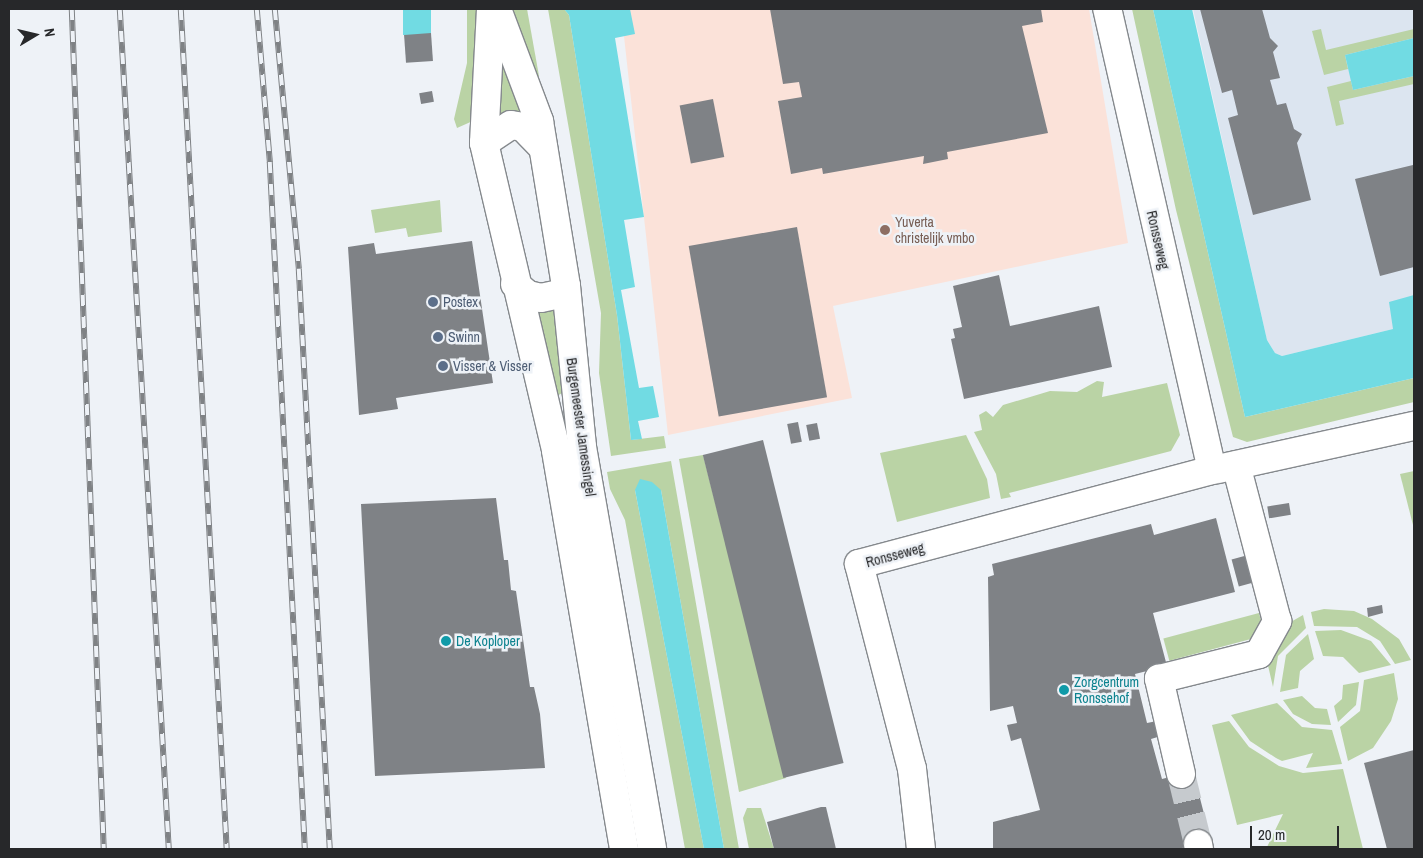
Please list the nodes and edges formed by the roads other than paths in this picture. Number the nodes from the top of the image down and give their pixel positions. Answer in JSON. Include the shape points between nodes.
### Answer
{"nodes":[{"id":1,"x":490,"y":9,"type":"edge"},
{"id":2,"x":497,"y":9,"type":"edge"},
{"id":3,"x":1107,"y":9,"type":"edge"},
{"id":4,"x":484,"y":143,"type":"junction"},
{"id":5,"x":542,"y":148,"type":"junction"},
{"id":6,"x":515,"y":284,"type":"junction"},
{"id":7,"x":566,"y":286,"type":"junction"},
{"id":8,"x":1414,"y":426,"type":"edge"},
{"id":9,"x":1224,"y":467,"type":"junction"},
{"id":10,"x":1181,"y":774,"type":"tunnel mouth"},
{"id":11,"x":624,"y":849,"type":"edge"},
{"id":12,"x":652,"y":849,"type":"edge"},
{"id":13,"x":921,"y":849,"type":"edge"}],
"edges":[{"from":1,"to":4,"type":"main road","name":"Burgemeester Jamessingel"},
{"from":2,"to":5,"type":"main road","name":"Burgemeester Jamessingel","via":[[539,121]]},
{"from":3,"to":9,"type":"main road","name":"Ronsseweg"},
{"from":4,"to":5,"type":"main road","via":[[511,125],[523,126]]},
{"from":4,"to":6,"type":"main road","name":"Burgemeester Jamessingel"},
{"from":5,"to":7,"type":"main road","name":"Burgemeester Jamessingel"},
{"from":6,"to":7,"type":"main road","via":[[535,298],[552,297]]},
{"from":6,"to":11,"type":"main road","name":"Burgemeester Jamessingel","via":[[556,451]]},
{"from":7,"to":12,"type":"main road","name":"Burgemeester Jamessingel","via":[[582,447]]},
{"from":8,"to":9,"type":"main road","name":"Ronsseweg"},
{"from":9,"to":10,"type":"main road","name":"Ronsseweg","via":[[1278,621],[1260,654],[1159,679]]},
{"from":9,"to":13,"type":"main road","name":"Ronsseweg","via":[[859,564],[912,769]]}]}
